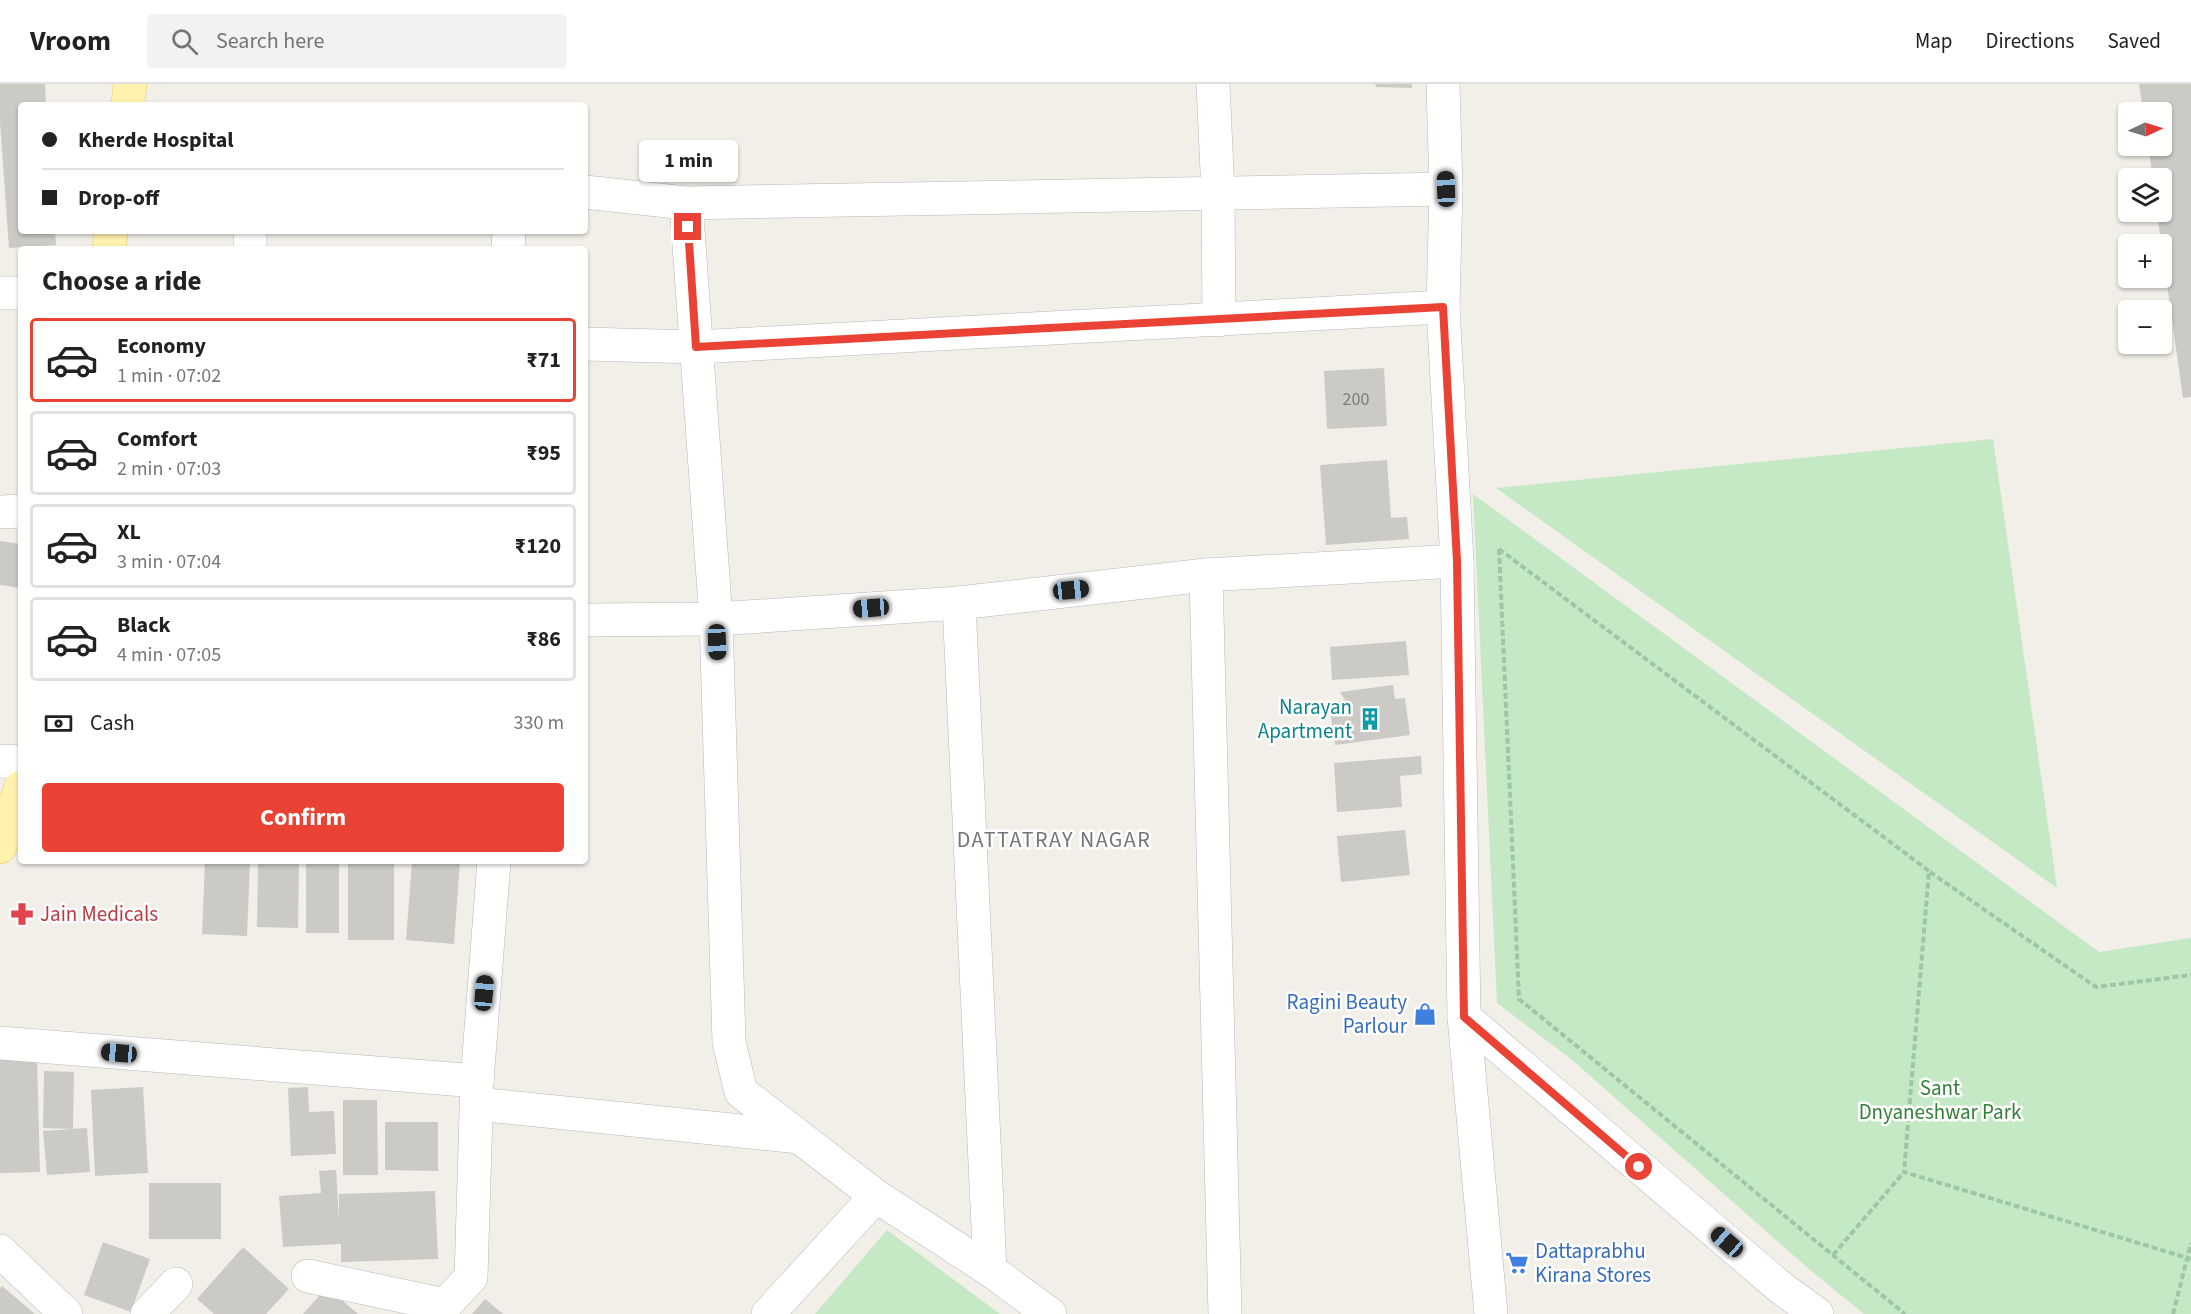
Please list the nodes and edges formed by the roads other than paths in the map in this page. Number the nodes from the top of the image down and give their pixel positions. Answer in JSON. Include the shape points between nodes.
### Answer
{"nodes":[{"id":1,"x":130,"y":84,"type":"edge"},
{"id":2,"x":1213,"y":84,"type":"edge"},
{"id":3,"x":1443,"y":84,"type":"edge"},
{"id":4,"x":128,"y":102,"type":"edge"},
{"id":5,"x":1446,"y":189,"type":"junction"},
{"id":6,"x":588,"y":192,"type":"edge"},
{"id":7,"x":1218,"y":193,"type":"junction"},
{"id":8,"x":686,"y":203,"type":"junction"},
{"id":9,"x":18,"y":293,"type":"edge"},
{"id":10,"x":0,"y":294,"type":"edge"},
{"id":11,"x":1443,"y":307,"type":"junction"},
{"id":12,"x":1219,"y":320,"type":"junction"},
{"id":13,"x":588,"y":344,"type":"edge"},
{"id":14,"x":696,"y":347,"type":"junction"},
{"id":15,"x":18,"y":511,"type":"edge"},
{"id":16,"x":0,"y":512,"type":"edge"},
{"id":17,"x":1457,"y":561,"type":"junction"},
{"id":18,"x":1206,"y":575,"type":"junction"},
{"id":19,"x":959,"y":603,"type":"junction"},
{"id":20,"x":717,"y":618,"type":"junction"},
{"id":21,"x":588,"y":620,"type":"edge"},
{"id":22,"x":0,"y":760,"type":"edge"},
{"id":23,"x":18,"y":780,"type":"edge"},
{"id":24,"x":18,"y":792,"type":"edge"},
{"id":25,"x":0,"y":848,"type":"edge"},
{"id":26,"x":495,"y":864,"type":"edge"},
{"id":27,"x":1464,"y":1017,"type":"junction"},
{"id":28,"x":0,"y":1043,"type":"edge"},
{"id":29,"x":477,"y":1093,"type":"junction"},
{"id":30,"x":800,"y":1137,"type":"junction"},
{"id":31,"x":876,"y":1196,"type":"junction"},
{"id":32,"x":0,"y":1251,"type":"edge"},
{"id":33,"x":990,"y":1270,"type":"junction"},
{"id":34,"x":308,"y":1276,"type":"dead end"},
{"id":35,"x":176,"y":1284,"type":"dead end"},
{"id":36,"x":441,"y":1309,"type":"edge"},
{"id":37,"x":66,"y":1314,"type":"edge"},
{"id":38,"x":147,"y":1314,"type":"edge"},
{"id":39,"x":768,"y":1314,"type":"edge"},
{"id":40,"x":1050,"y":1314,"type":"edge"},
{"id":41,"x":1225,"y":1314,"type":"edge"},
{"id":42,"x":1491,"y":1314,"type":"edge"},
{"id":43,"x":1817,"y":1314,"type":"edge"}],
"edges":[{"from":1,"to":4,"type":"main road"},
{"from":2,"to":7,"type":"street"},
{"from":3,"to":5,"type":"street"},
{"from":5,"to":7,"type":"street"},
{"from":5,"to":11,"type":"street"},
{"from":6,"to":8,"type":"street"},
{"from":7,"to":8,"type":"street"},
{"from":7,"to":12,"type":"street"},
{"from":8,"to":14,"type":"street"},
{"from":9,"to":10,"type":"street"},
{"from":11,"to":12,"type":"street"},
{"from":11,"to":17,"type":"street"},
{"from":12,"to":14,"type":"street"},
{"from":13,"to":14,"type":"street"},
{"from":14,"to":20,"type":"street"},
{"from":15,"to":16,"type":"street"},
{"from":17,"to":18,"type":"street"},
{"from":17,"to":27,"type":"street"},
{"from":18,"to":19,"type":"street"},
{"from":18,"to":41,"type":"street"},
{"from":19,"to":20,"type":"street"},
{"from":19,"to":33,"type":"street"},
{"from":20,"to":21,"type":"street"},
{"from":20,"to":30,"type":"street","via":[[729,1042],[741,1092]]},
{"from":22,"to":23,"type":"street"},
{"from":24,"to":25,"type":"main road"},
{"from":26,"to":29,"type":"street"},
{"from":27,"to":42,"type":"street"},
{"from":27,"to":43,"type":"street","via":[[1780,1287]]},
{"from":28,"to":29,"type":"street"},
{"from":29,"to":30,"type":"street"},
{"from":29,"to":36,"type":"street","via":[[471,1277]]},
{"from":30,"to":31,"type":"street"},
{"from":31,"to":33,"type":"street"},
{"from":31,"to":39,"type":"street"},
{"from":32,"to":37,"type":"street"},
{"from":33,"to":40,"type":"street"},
{"from":34,"to":36,"type":"street"},
{"from":35,"to":38,"type":"street"}]}
